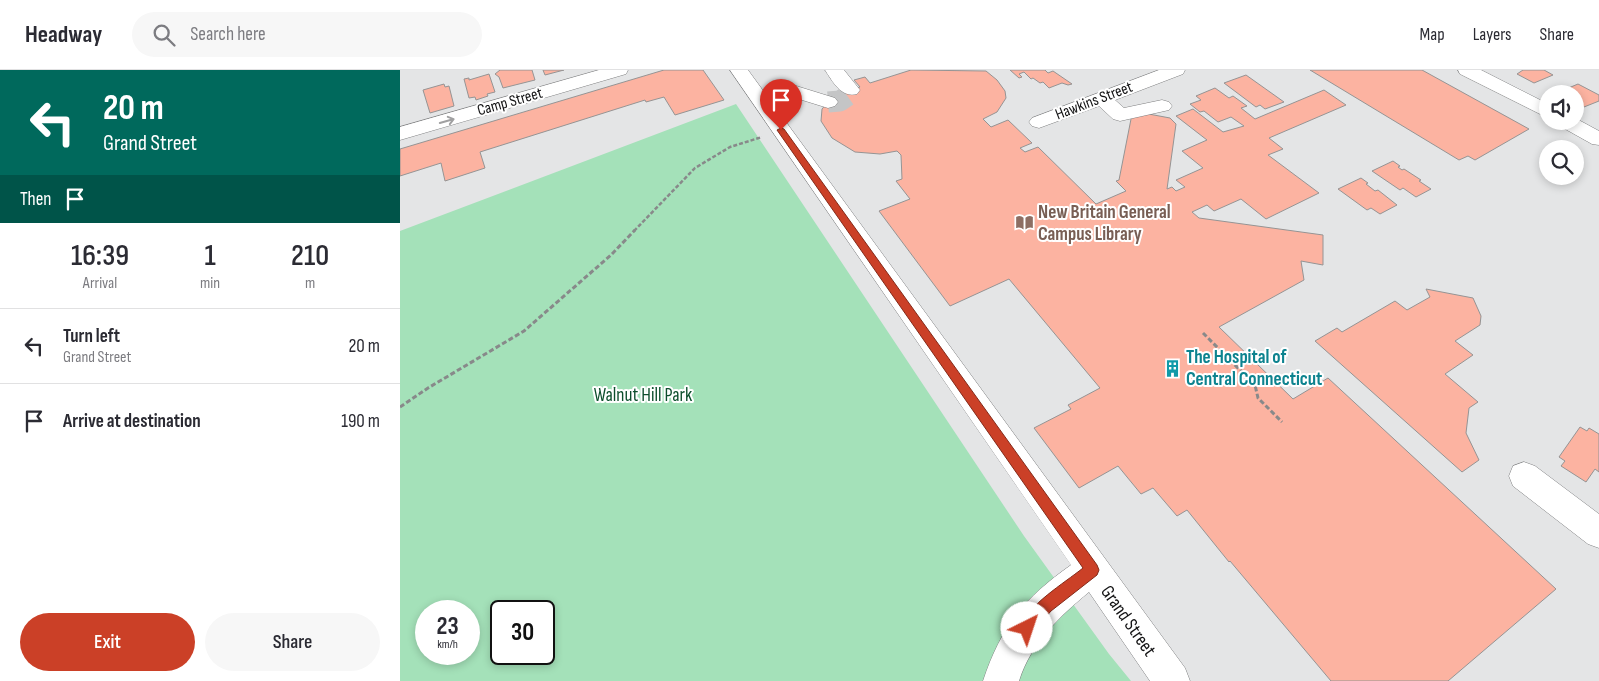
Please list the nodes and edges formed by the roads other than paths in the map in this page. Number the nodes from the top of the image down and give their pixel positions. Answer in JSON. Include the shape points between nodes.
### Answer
{"nodes":[{"id":1,"x":620,"y":70,"type":"edge"},
{"id":2,"x":739,"y":70,"type":"edge"},
{"id":3,"x":834,"y":70,"type":"edge"},
{"id":4,"x":1176,"y":70,"type":"edge"},
{"id":5,"x":1467,"y":70,"type":"edge"},
{"id":6,"x":850,"y":90,"type":"dead end"},
{"id":7,"x":794,"y":91,"type":"dead end"},
{"id":8,"x":1102,"y":98,"type":"junction"},
{"id":9,"x":828,"y":102,"type":"tunnel mouth"},
{"id":10,"x":1162,"y":106,"type":"dead end"},
{"id":11,"x":1539,"y":107,"type":"edge"},
{"id":12,"x":1039,"y":122,"type":"dead end"},
{"id":13,"x":1582,"y":130,"type":"edge"},
{"id":14,"x":400,"y":134,"type":"edge"},
{"id":15,"x":1599,"y":139,"type":"edge"},
{"id":16,"x":1524,"y":476,"type":"dead end"},
{"id":17,"x":1599,"y":533,"type":"edge"},
{"id":18,"x":1092,"y":570,"type":"junction"},
{"id":19,"x":1001,"y":681,"type":"edge"},
{"id":20,"x":1172,"y":681,"type":"edge"}],
"edges":[{"from":14,"to":1,"type":"street","name":"Camp Street","one_way":true},
{"from":2,"to":18,"type":"street","name":"Grand Street"},
{"from":3,"to":6,"type":"street"},
{"from":4,"to":8,"type":"street","name":"Hawkins Street"},
{"from":5,"to":11,"type":"street"},
{"from":7,"to":9,"type":"street"},
{"from":8,"to":10,"type":"street","via":[[1120,115]]},
{"from":8,"to":12,"type":"street","name":"Hawkins Street"},
{"from":13,"to":15,"type":"street"},
{"from":16,"to":17,"type":"street"},
{"from":18,"to":19,"type":"street","via":[[1053,599],[1033,619],[1013,649]]},
{"from":18,"to":20,"type":"street","name":"Grand Street"}]}
